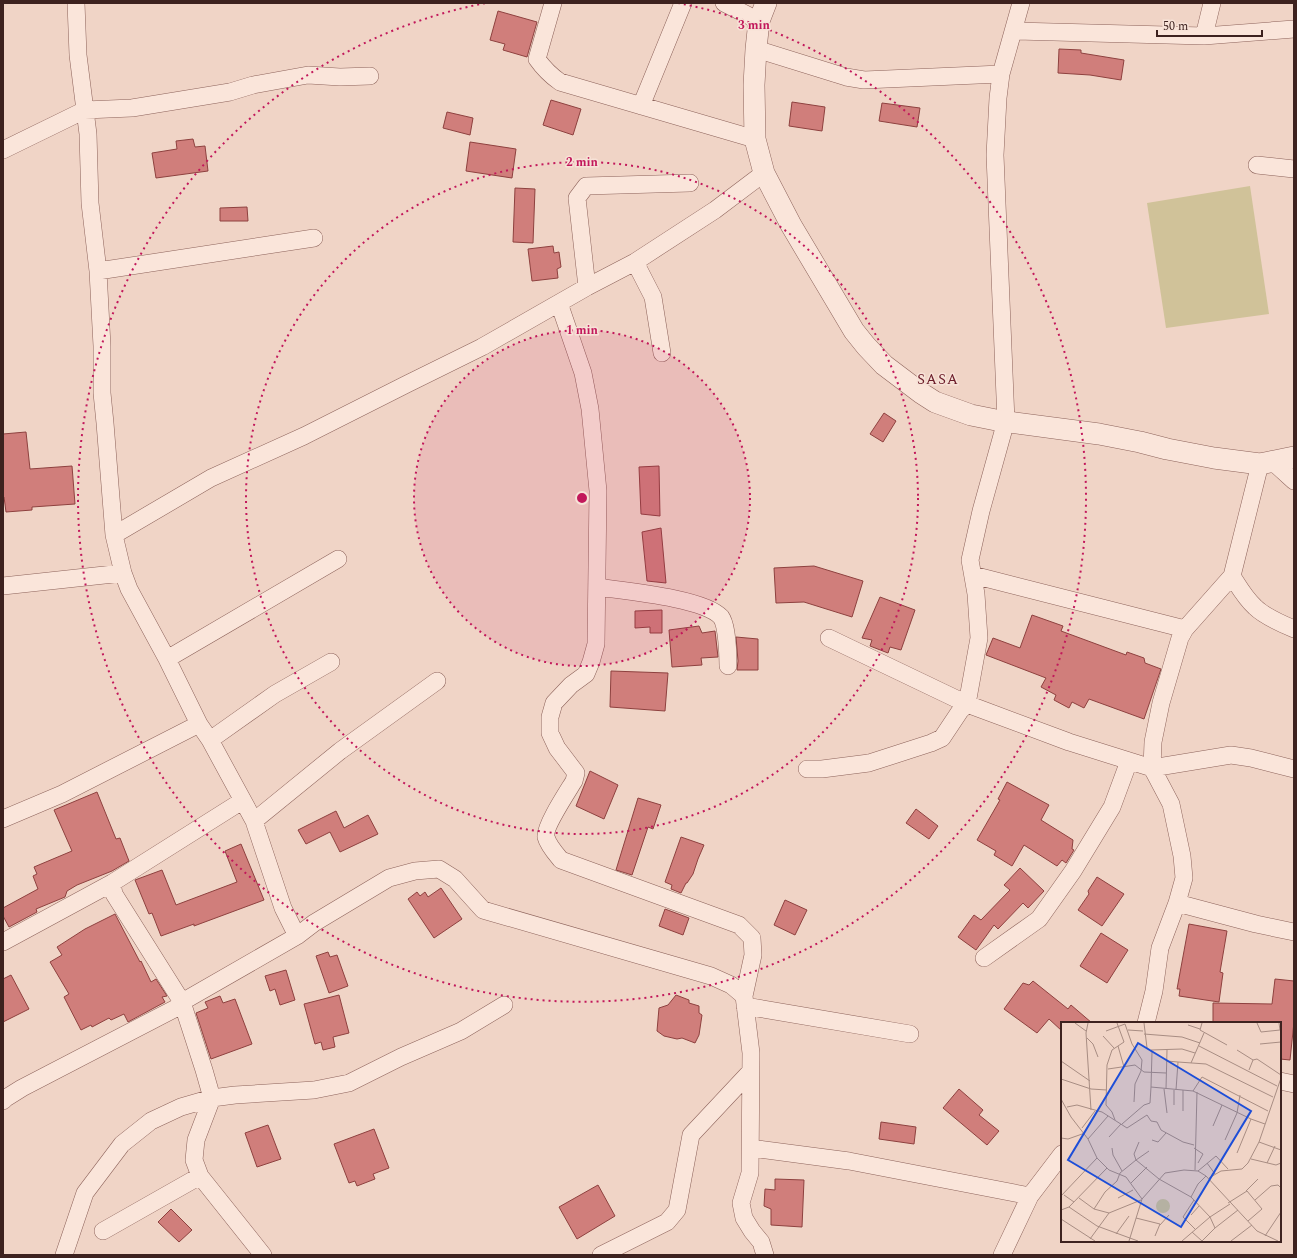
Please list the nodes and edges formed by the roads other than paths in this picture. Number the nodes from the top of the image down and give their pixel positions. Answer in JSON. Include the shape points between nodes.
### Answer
{"nodes":[{"id":1,"x":76,"y":3,"type":"edge"},
{"id":2,"x":553,"y":3,"type":"edge"},
{"id":3,"x":683,"y":3,"type":"edge"},
{"id":4,"x":724,"y":3,"type":"edge"},
{"id":5,"x":1021,"y":3,"type":"edge"},
{"id":6,"x":1212,"y":3,"type":"edge"},
{"id":7,"x":762,"y":12,"type":"edge"},
{"id":8,"x":1294,"y":29,"type":"edge"},
{"id":9,"x":1013,"y":31,"type":"junction"},
{"id":10,"x":1204,"y":36,"type":"junction"},
{"id":11,"x":756,"y":49,"type":"junction"},
{"id":12,"x":1001,"y":74,"type":"junction"},
{"id":13,"x":370,"y":76,"type":"dead end"},
{"id":14,"x":641,"y":106,"type":"junction"},
{"id":15,"x":85,"y":110,"type":"junction"},
{"id":16,"x":755,"y":139,"type":"junction"},
{"id":17,"x":3,"y":150,"type":"edge"},
{"id":18,"x":1257,"y":165,"type":"dead end"},
{"id":19,"x":1294,"y":169,"type":"edge"},
{"id":20,"x":764,"y":173,"type":"junction"},
{"id":21,"x":690,"y":183,"type":"dead end"},
{"id":22,"x":314,"y":238,"type":"dead end"},
{"id":23,"x":635,"y":262,"type":"junction"},
{"id":24,"x":98,"y":271,"type":"junction"},
{"id":25,"x":587,"y":287,"type":"junction"},
{"id":26,"x":559,"y":303,"type":"junction"},
{"id":27,"x":662,"y":353,"type":"dead end"},
{"id":28,"x":1006,"y":421,"type":"junction"},
{"id":29,"x":1294,"y":457,"type":"edge"},
{"id":30,"x":1266,"y":462,"type":"junction"},
{"id":31,"x":1294,"y":480,"type":"edge"},
{"id":32,"x":114,"y":535,"type":"junction"},
{"id":33,"x":338,"y":559,"type":"dead end"},
{"id":34,"x":123,"y":573,"type":"junction"},
{"id":35,"x":973,"y":575,"type":"junction"},
{"id":36,"x":1232,"y":576,"type":"junction"},
{"id":37,"x":3,"y":586,"type":"edge"},
{"id":38,"x":597,"y":586,"type":"junction"},
{"id":39,"x":1185,"y":629,"type":"junction"},
{"id":40,"x":1294,"y":629,"type":"edge"},
{"id":41,"x":829,"y":638,"type":"dead end"},
{"id":42,"x":167,"y":659,"type":"junction"},
{"id":43,"x":332,"y":662,"type":"dead end"},
{"id":44,"x":728,"y":666,"type":"dead end"},
{"id":45,"x":437,"y":681,"type":"dead end"},
{"id":46,"x":967,"y":704,"type":"junction"},
{"id":47,"x":199,"y":724,"type":"junction"},
{"id":48,"x":210,"y":740,"type":"junction"},
{"id":49,"x":1129,"y":761,"type":"junction"},
{"id":50,"x":1152,"y":768,"type":"junction"},
{"id":51,"x":807,"y":769,"type":"dead end"},
{"id":52,"x":1294,"y":769,"type":"edge"},
{"id":53,"x":242,"y":801,"type":"junction"},
{"id":54,"x":3,"y":819,"type":"edge"},
{"id":55,"x":254,"y":821,"type":"junction"},
{"id":56,"x":112,"y":882,"type":"junction"},
{"id":57,"x":1177,"y":903,"type":"junction"},
{"id":58,"x":1294,"y":932,"type":"edge"},
{"id":59,"x":297,"y":936,"type":"junction"},
{"id":60,"x":4,"y":938,"type":"edge"},
{"id":61,"x":984,"y":958,"type":"dead end"},
{"id":62,"x":745,"y":1001,"type":"junction"},
{"id":63,"x":182,"y":1002,"type":"junction"},
{"id":64,"x":504,"y":1005,"type":"dead end"},
{"id":65,"x":1146,"y":1022,"type":"edge"},
{"id":66,"x":910,"y":1034,"type":"dead end"},
{"id":67,"x":750,"y":1072,"type":"junction"},
{"id":68,"x":1281,"y":1081,"type":"edge"},
{"id":69,"x":1294,"y":1084,"type":"edge"},
{"id":70,"x":212,"y":1098,"type":"junction"},
{"id":71,"x":3,"y":1101,"type":"edge"},
{"id":72,"x":751,"y":1148,"type":"junction"},
{"id":73,"x":1061,"y":1155,"type":"edge"},
{"id":74,"x":200,"y":1176,"type":"junction"},
{"id":75,"x":1030,"y":1196,"type":"junction"},
{"id":76,"x":103,"y":1231,"type":"dead end"},
{"id":77,"x":1004,"y":1254,"type":"edge"},
{"id":78,"x":64,"y":1255,"type":"edge"},
{"id":79,"x":263,"y":1255,"type":"edge"},
{"id":80,"x":601,"y":1255,"type":"edge"},
{"id":81,"x":765,"y":1255,"type":"edge"}],
"edges":[{"from":1,"to":15,"type":"street","via":[[78,55]]},
{"from":2,"to":14,"type":"street","via":[[537,59],[544,69],[560,82]]},
{"from":3,"to":14,"type":"street"},
{"from":4,"to":7,"type":"street"},
{"from":5,"to":9,"type":"street"},
{"from":6,"to":10,"type":"street"},
{"from":7,"to":11,"type":"street"},
{"from":8,"to":10,"type":"street"},
{"from":9,"to":10,"type":"street"},
{"from":9,"to":12,"type":"street"},
{"from":11,"to":12,"type":"street","via":[[846,77],[864,80]]},
{"from":11,"to":16,"type":"street"},
{"from":12,"to":28,"type":"street","via":[[994,155]]},
{"from":13,"to":15,"type":"street","via":[[308,75],[230,92],[132,108]]},
{"from":14,"to":16,"type":"street"},
{"from":15,"to":17,"type":"street"},
{"from":15,"to":24,"type":"street","via":[[90,202]]},
{"from":16,"to":20,"type":"street"},
{"from":18,"to":19,"type":"street"},
{"from":20,"to":23,"type":"street","via":[[715,210]]},
{"from":20,"to":28,"type":"street","via":[[794,232],[854,331],[884,365],[934,402],[972,415]]},
{"from":21,"to":25,"type":"street","via":[[586,186],[577,198]]},
{"from":22,"to":24,"type":"street"},
{"from":23,"to":25,"type":"street"},
{"from":23,"to":27,"type":"street","via":[[653,297]]},
{"from":24,"to":32,"type":"street","via":[[102,393]]},
{"from":25,"to":26,"type":"street"},
{"from":26,"to":32,"type":"street","via":[[482,347],[304,436],[212,478]]},
{"from":26,"to":38,"type":"street","via":[[583,373],[590,409],[598,492]]},
{"from":28,"to":30,"type":"street","via":[[1099,434],[1214,458]]},
{"from":28,"to":35,"type":"street","via":[[970,560]]},
{"from":29,"to":30,"type":"street"},
{"from":30,"to":31,"type":"street"},
{"from":30,"to":36,"type":"street"},
{"from":32,"to":34,"type":"street"},
{"from":33,"to":42,"type":"street"},
{"from":34,"to":37,"type":"street"},
{"from":34,"to":42,"type":"street"},
{"from":35,"to":39,"type":"street"},
{"from":35,"to":46,"type":"street","via":[[979,638]]},
{"from":36,"to":39,"type":"street"},
{"from":36,"to":40,"type":"street","via":[[1242,593],[1256,608]]},
{"from":38,"to":44,"type":"street","via":[[668,597],[711,609],[722,618],[728,643]]},
{"from":38,"to":62,"type":"street","via":[[596,644],[591,662],[586,674],[554,703],[550,717],[550,733],[557,748],[576,773],[574,781],[548,825],[546,836],[552,850],[561,860],[739,925],[752,938],[753,955]]},
{"from":39,"to":50,"type":"street","via":[[1161,703],[1153,742]]},
{"from":41,"to":46,"type":"street"},
{"from":42,"to":47,"type":"street"},
{"from":43,"to":48,"type":"street","via":[[275,694]]},
{"from":45,"to":55,"type":"street","via":[[340,751]]},
{"from":46,"to":49,"type":"street"},
{"from":46,"to":51,"type":"street","via":[[942,738],[931,743],[869,763]]},
{"from":47,"to":48,"type":"street"},
{"from":47,"to":54,"type":"street","via":[[62,794]]},
{"from":48,"to":53,"type":"street"},
{"from":49,"to":50,"type":"street"},
{"from":49,"to":61,"type":"street","via":[[1112,807],[1073,871],[1039,919]]},
{"from":50,"to":52,"type":"street","via":[[1231,755]]},
{"from":50,"to":57,"type":"street","via":[[1172,804],[1182,856],[1184,878]]},
{"from":53,"to":55,"type":"street"},
{"from":53,"to":56,"type":"street"},
{"from":55,"to":59,"type":"street","via":[[283,908]]},
{"from":56,"to":60,"type":"street"},
{"from":56,"to":63,"type":"street","via":[[114,894]]},
{"from":57,"to":58,"type":"street"},
{"from":57,"to":65,"type":"street","via":[[1160,948]]},
{"from":59,"to":62,"type":"street","via":[[389,878],[415,871],[439,869],[455,879],[484,910],[711,976],[731,985]]},
{"from":59,"to":63,"type":"street"},
{"from":62,"to":66,"type":"street"},
{"from":62,"to":67,"type":"street","via":[[751,1052]]},
{"from":63,"to":70,"type":"street"},
{"from":63,"to":71,"type":"street","via":[[178,1007],[22,1088]]},
{"from":64,"to":70,"type":"street","via":[[460,1031],[349,1083],[314,1090]]},
{"from":67,"to":72,"type":"street"},
{"from":67,"to":80,"type":"street","via":[[692,1135],[677,1210],[667,1222]]},
{"from":68,"to":69,"type":"street"},
{"from":70,"to":74,"type":"street","via":[[196,1140],[194,1160]]},
{"from":70,"to":78,"type":"street","via":[[181,1107],[151,1121],[122,1144],[85,1193]]},
{"from":72,"to":75,"type":"street","via":[[849,1161]]},
{"from":72,"to":81,"type":"street","via":[[750,1173],[741,1202],[744,1218],[761,1242]]},
{"from":73,"to":75,"type":"street"},
{"from":74,"to":76,"type":"street"},
{"from":74,"to":79,"type":"street"},
{"from":75,"to":77,"type":"street"}]}
